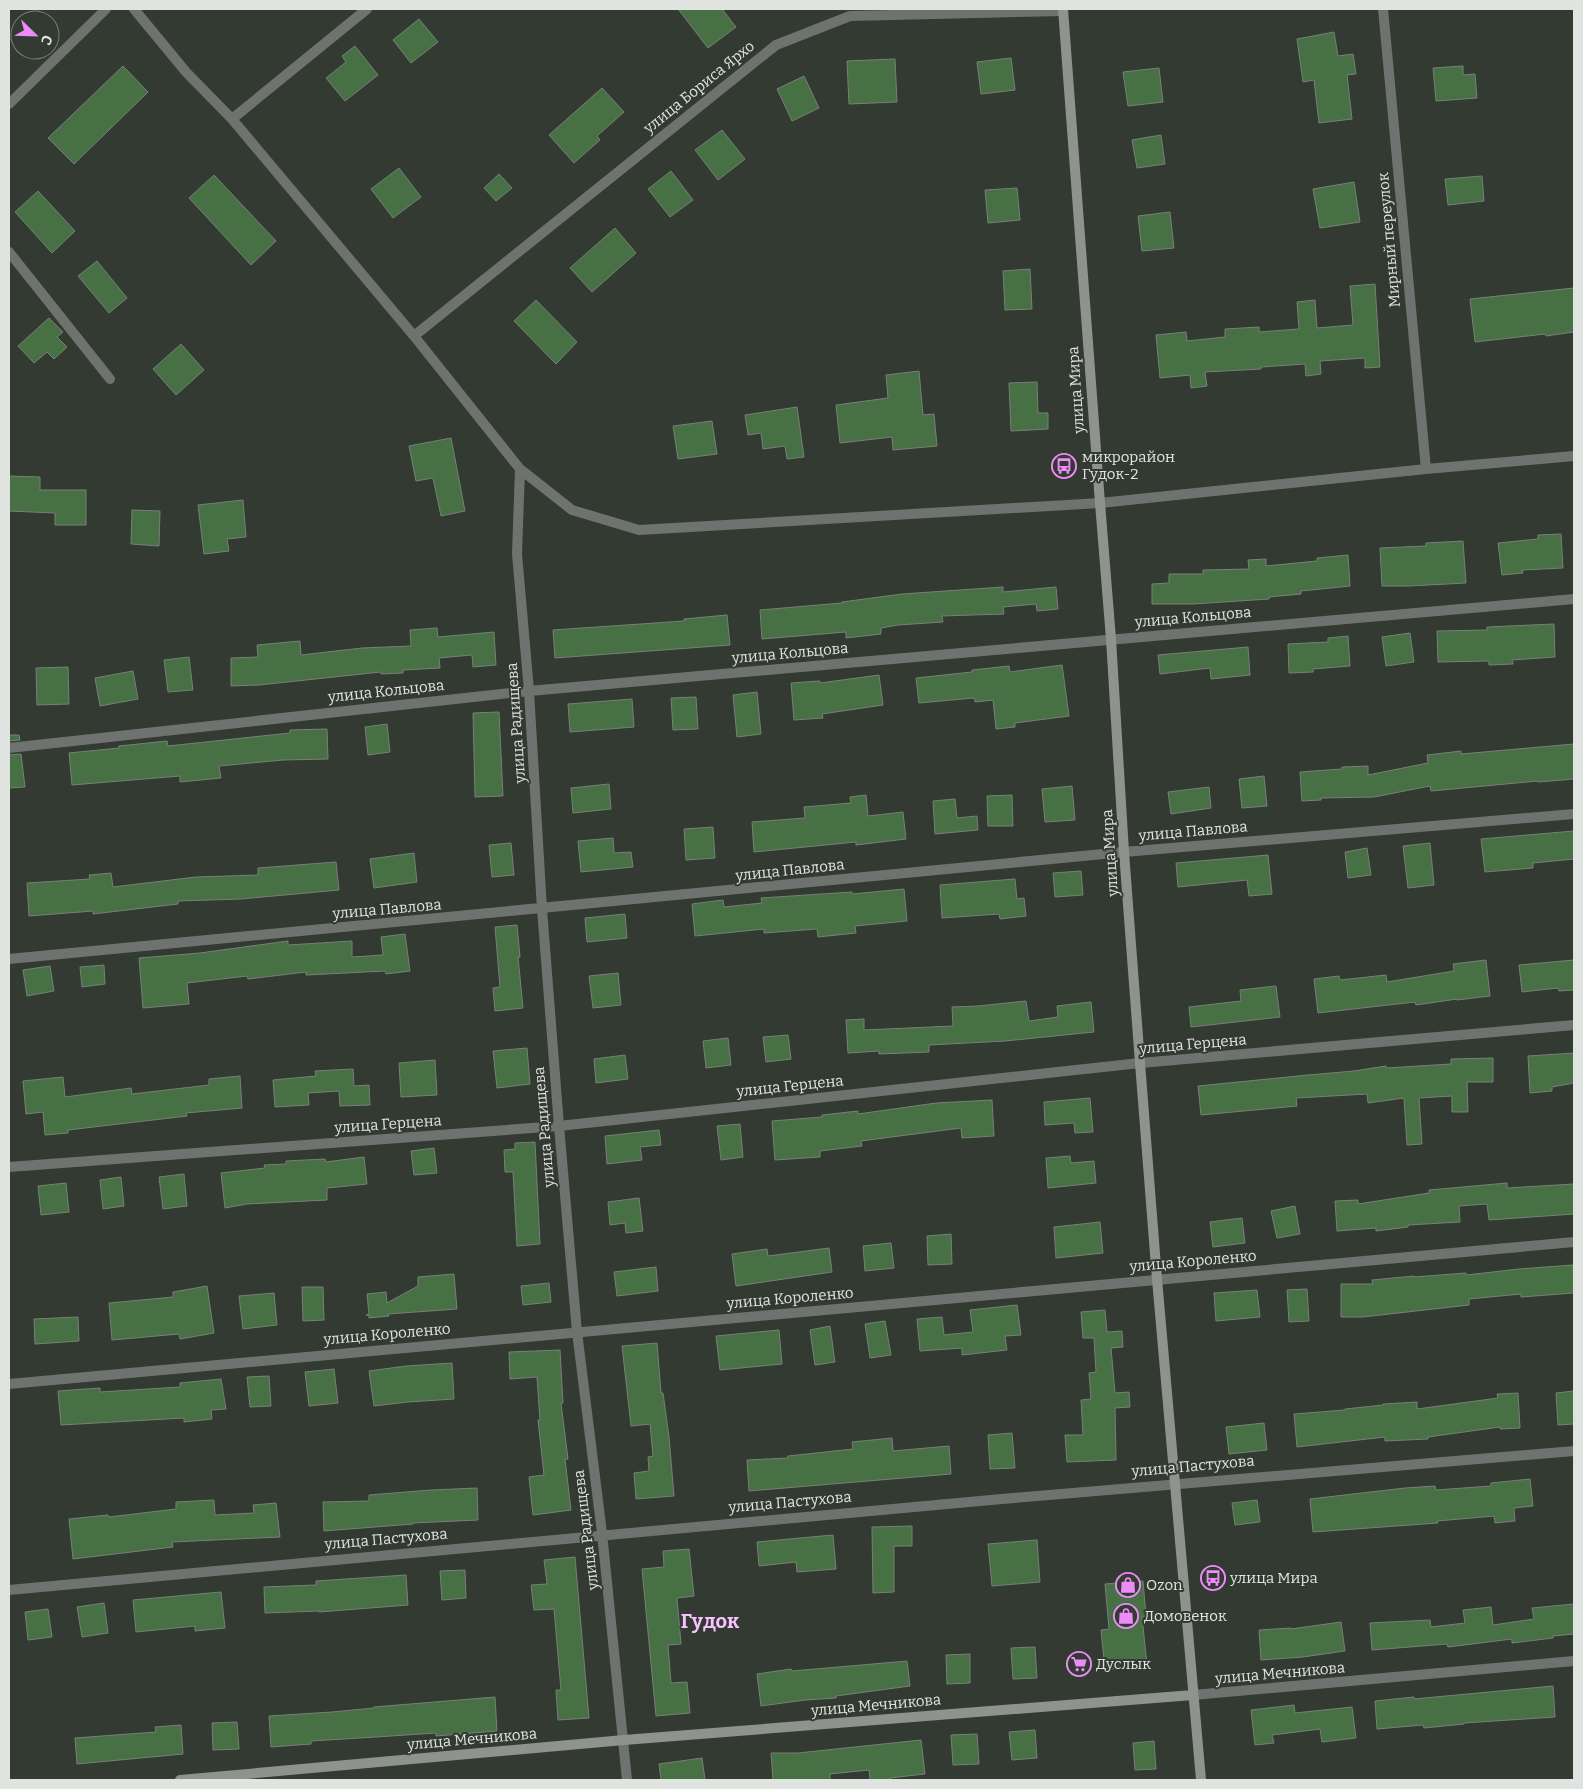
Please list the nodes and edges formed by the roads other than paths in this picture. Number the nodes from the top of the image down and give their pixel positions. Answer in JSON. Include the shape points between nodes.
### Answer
{"nodes":[{"id":1,"x":106,"y":9,"type":"edge"},
{"id":2,"x":134,"y":9,"type":"edge"},
{"id":3,"x":367,"y":9,"type":"edge"},
{"id":4,"x":1383,"y":9,"type":"edge"},
{"id":5,"x":1063,"y":10,"type":"edge"},
{"id":6,"x":9,"y":104,"type":"edge"},
{"id":7,"x":232,"y":119,"type":"junction"},
{"id":8,"x":9,"y":252,"type":"edge"},
{"id":9,"x":414,"y":336,"type":"junction"},
{"id":10,"x":110,"y":379,"type":"dead end"},
{"id":11,"x":1574,"y":456,"type":"edge"},
{"id":12,"x":520,"y":469,"type":"junction"},
{"id":13,"x":1426,"y":469,"type":"junction"},
{"id":14,"x":1100,"y":503,"type":"junction"},
{"id":15,"x":1574,"y":599,"type":"edge"},
{"id":16,"x":1112,"y":639,"type":"junction"},
{"id":17,"x":529,"y":691,"type":"junction"},
{"id":18,"x":9,"y":748,"type":"edge"},
{"id":19,"x":1574,"y":814,"type":"edge"},
{"id":20,"x":1124,"y":852,"type":"junction"},
{"id":21,"x":542,"y":909,"type":"junction"},
{"id":22,"x":9,"y":959,"type":"edge"},
{"id":23,"x":1574,"y":1025,"type":"edge"},
{"id":24,"x":1140,"y":1063,"type":"junction"},
{"id":25,"x":559,"y":1126,"type":"junction"},
{"id":26,"x":9,"y":1167,"type":"edge"},
{"id":27,"x":1574,"y":1242,"type":"edge"},
{"id":28,"x":1158,"y":1279,"type":"junction"},
{"id":29,"x":577,"y":1332,"type":"junction"},
{"id":30,"x":9,"y":1384,"type":"edge"},
{"id":31,"x":1574,"y":1451,"type":"edge"},
{"id":32,"x":1176,"y":1483,"type":"junction"},
{"id":33,"x":602,"y":1533,"type":"junction"},
{"id":34,"x":9,"y":1590,"type":"edge"},
{"id":35,"x":1574,"y":1661,"type":"edge"},
{"id":36,"x":1193,"y":1695,"type":"junction"},
{"id":37,"x":624,"y":1740,"type":"junction"},
{"id":38,"x":180,"y":1780,"type":"edge"},
{"id":39,"x":628,"y":1780,"type":"edge"},
{"id":40,"x":1201,"y":1780,"type":"edge"}],
"edges":[{"from":1,"to":6,"type":"street"},
{"from":2,"to":7,"type":"street","via":[[186,72]]},
{"from":3,"to":7,"type":"street"},
{"from":4,"to":13,"type":"street","name":"Мирный переулок"},
{"from":5,"to":9,"type":"street","name":"улица Бориса Ярхо","via":[[850,16],[776,45]]},
{"from":5,"to":14,"type":"main road","name":"улица Мира"},
{"from":7,"to":9,"type":"street"},
{"from":8,"to":10,"type":"street"},
{"from":9,"to":12,"type":"street"},
{"from":11,"to":13,"type":"street"},
{"from":12,"to":14,"type":"street","via":[[572,510],[640,530]]},
{"from":12,"to":17,"type":"street","name":"улица Радищева","via":[[517,554]]},
{"from":13,"to":14,"type":"street"},
{"from":14,"to":16,"type":"main road","name":"улица Мира"},
{"from":15,"to":16,"type":"street","name":"улица Кольцова"},
{"from":16,"to":17,"type":"street","name":"улица Кольцова"},
{"from":16,"to":20,"type":"main road","name":"улица Мира"},
{"from":17,"to":18,"type":"street","name":"улица Кольцова"},
{"from":17,"to":21,"type":"street","name":"улица Радищева"},
{"from":19,"to":20,"type":"street","name":"улица Павлова"},
{"from":20,"to":21,"type":"street","name":"улица Павлова"},
{"from":20,"to":24,"type":"main road","name":"улица Мира"},
{"from":21,"to":22,"type":"street","name":"улица Павлова"},
{"from":21,"to":25,"type":"street","name":"улица Радищева"},
{"from":23,"to":24,"type":"street","name":"улица Герцена"},
{"from":24,"to":25,"type":"street","name":"улица Герцена"},
{"from":24,"to":28,"type":"main road","name":"улица Мира"},
{"from":25,"to":26,"type":"street","name":"улица Герцена"},
{"from":25,"to":29,"type":"street","name":"улица Радищева"},
{"from":27,"to":28,"type":"street","name":"улица Короленко"},
{"from":28,"to":29,"type":"street","name":"улица Короленко"},
{"from":28,"to":32,"type":"main road","name":"улица Мира"},
{"from":29,"to":30,"type":"street","name":"улица Короленко"},
{"from":29,"to":33,"type":"street","name":"улица Радищева"},
{"from":31,"to":32,"type":"street","name":"улица Пастухова"},
{"from":32,"to":33,"type":"street","name":"улица Пастухова"},
{"from":32,"to":36,"type":"main road","name":"улица Мира"},
{"from":33,"to":34,"type":"street","name":"улица Пастухова"},
{"from":33,"to":37,"type":"street","name":"улица Радищева"},
{"from":35,"to":36,"type":"street","name":"улица Мечникова"},
{"from":36,"to":37,"type":"main road","name":"улица Мечникова"},
{"from":36,"to":40,"type":"main road","name":"улица Мира"},
{"from":37,"to":38,"type":"main road","name":"улица Мечникова"},
{"from":37,"to":39,"type":"street","name":"улица Радищева"}]}
